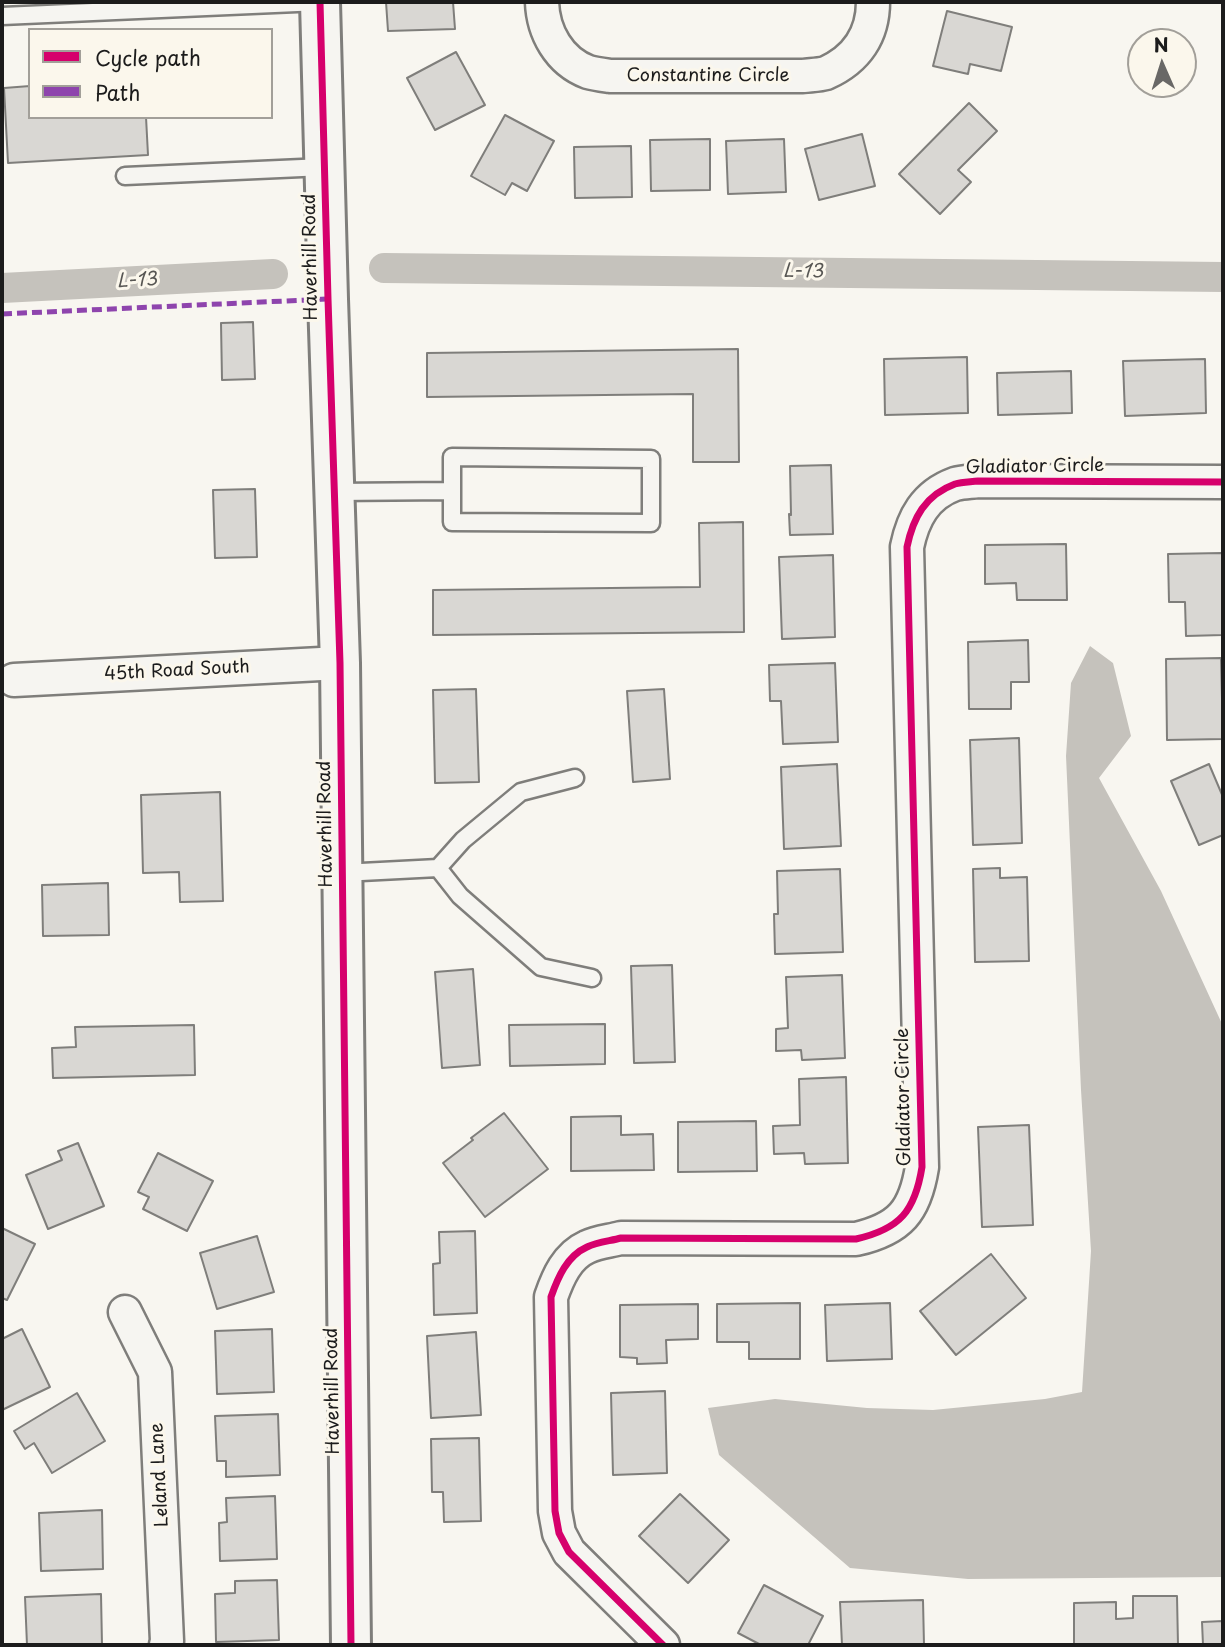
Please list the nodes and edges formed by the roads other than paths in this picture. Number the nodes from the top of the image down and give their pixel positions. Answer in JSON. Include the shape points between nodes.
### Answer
{"nodes":[{"id":1,"x":320,"y":2,"type":"edge"},
{"id":2,"x":542,"y":2,"type":"edge"},
{"id":3,"x":873,"y":2,"type":"edge"},
{"id":4,"x":76,"y":7,"type":"edge"},
{"id":5,"x":2,"y":16,"type":"edge"},
{"id":6,"x":324,"y":167,"type":"junction"},
{"id":7,"x":125,"y":176,"type":"dead end"},
{"id":8,"x":1223,"y":482,"type":"edge"},
{"id":9,"x":452,"y":491,"type":"junction"},
{"id":10,"x":334,"y":492,"type":"junction"},
{"id":11,"x":340,"y":663,"type":"junction"},
{"id":12,"x":14,"y":680,"type":"dead end"},
{"id":13,"x":575,"y":778,"type":"dead end"},
{"id":14,"x":438,"y":868,"type":"junction"},
{"id":15,"x":342,"y":873,"type":"junction"},
{"id":16,"x":592,"y":978,"type":"dead end"},
{"id":17,"x":125,"y":1312,"type":"dead end"},
{"id":18,"x":166,"y":1645,"type":"edge"},
{"id":19,"x":351,"y":1645,"type":"edge"},
{"id":20,"x":663,"y":1645,"type":"edge"}],
"edges":[{"from":1,"to":4,"type":"lane"},
{"from":1,"to":6,"type":"street","name":"Haverhill Road"},
{"from":2,"to":3,"type":"street","name":"Constantine Circle","via":[[555,47],[570,62],[610,76],[825,73],[854,55],[866,38]]},
{"from":4,"to":5,"type":"lane"},
{"from":6,"to":7,"type":"lane"},
{"from":6,"to":10,"type":"street","name":"Haverhill Road"},
{"from":8,"to":20,"type":"street","name":"Gladiator Circle","via":[[956,484],[937,493],[911,527],[907,561],[922,1167],[910,1208],[895,1224],[856,1239],[621,1238],[587,1246],[570,1259],[551,1297],[559,1533],[569,1552]]},
{"from":9,"to":9,"type":"lane","via":[[452,522],[651,523],[651,459],[452,457]]},
{"from":9,"to":10,"type":"lane"},
{"from":10,"to":11,"type":"street","name":"Haverhill Road"},
{"from":11,"to":12,"type":"street","name":"45th Road South"},
{"from":11,"to":15,"type":"street","name":"Haverhill Road"},
{"from":13,"to":14,"type":"lane","via":[[521,792],[463,840]]},
{"from":14,"to":15,"type":"lane"},
{"from":14,"to":16,"type":"lane","via":[[460,896],[541,967]]},
{"from":15,"to":19,"type":"street","name":"Haverhill Road"},
{"from":17,"to":18,"type":"street","name":"Leland Lane","via":[[155,1372]]}]}
